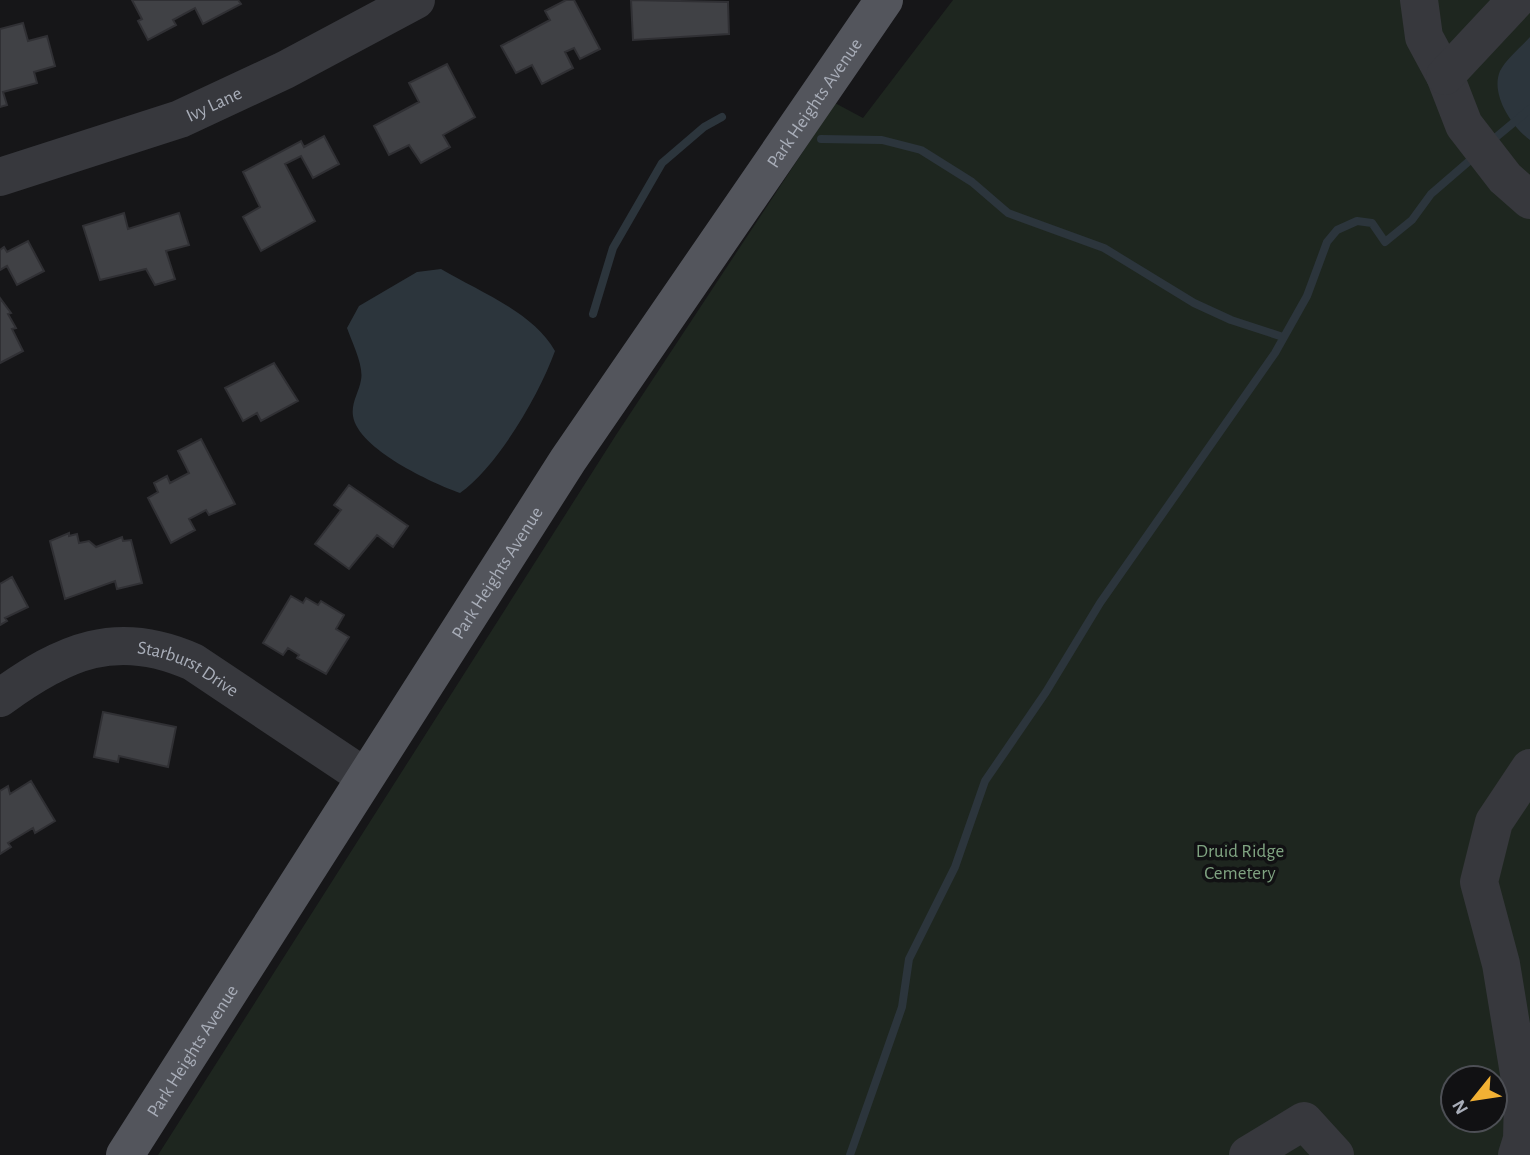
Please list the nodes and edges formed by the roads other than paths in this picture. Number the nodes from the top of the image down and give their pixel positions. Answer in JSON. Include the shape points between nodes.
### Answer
{"nodes":[{"id":1,"x":415,"y":0,"type":"edge"},
{"id":2,"x":1419,"y":0,"type":"edge"},
{"id":3,"x":1516,"y":0,"type":"edge"},
{"id":4,"x":869,"y":8,"type":"edge"},
{"id":5,"x":1445,"y":76,"type":"junction"},
{"id":6,"x":0,"y":177,"type":"edge"},
{"id":7,"x":1518,"y":189,"type":"edge"},
{"id":8,"x":0,"y":698,"type":"edge"},
{"id":9,"x":1530,"y":768,"type":"edge"},
{"id":10,"x":365,"y":776,"type":"junction"},
{"id":11,"x":125,"y":1155,"type":"edge"},
{"id":12,"x":1248,"y":1155,"type":"edge"},
{"id":13,"x":1335,"y":1155,"type":"edge"},
{"id":14,"x":1517,"y":1155,"type":"edge"}],
"edges":[{"from":1,"to":6,"type":"street","name":"Ivy Lane","via":[[180,120]]},
{"from":2,"to":5,"type":"street","via":[[1424,37]]},
{"from":3,"to":5,"type":"street"},
{"from":4,"to":10,"type":"main road","name":"Park Heights Avenue","via":[[568,460]]},
{"from":5,"to":7,"type":"street","via":[[1464,125]]},
{"from":8,"to":10,"type":"street","name":"Starburst Drive","via":[[32,675],[84,651],[134,645],[165,650],[193,662]]},
{"from":9,"to":14,"type":"street","via":[[1494,822],[1479,882],[1501,964],[1524,1097]]},
{"from":10,"to":11,"type":"main road","name":"Park Heights Avenue"},
{"from":12,"to":13,"type":"street","via":[[1304,1121]]}]}
